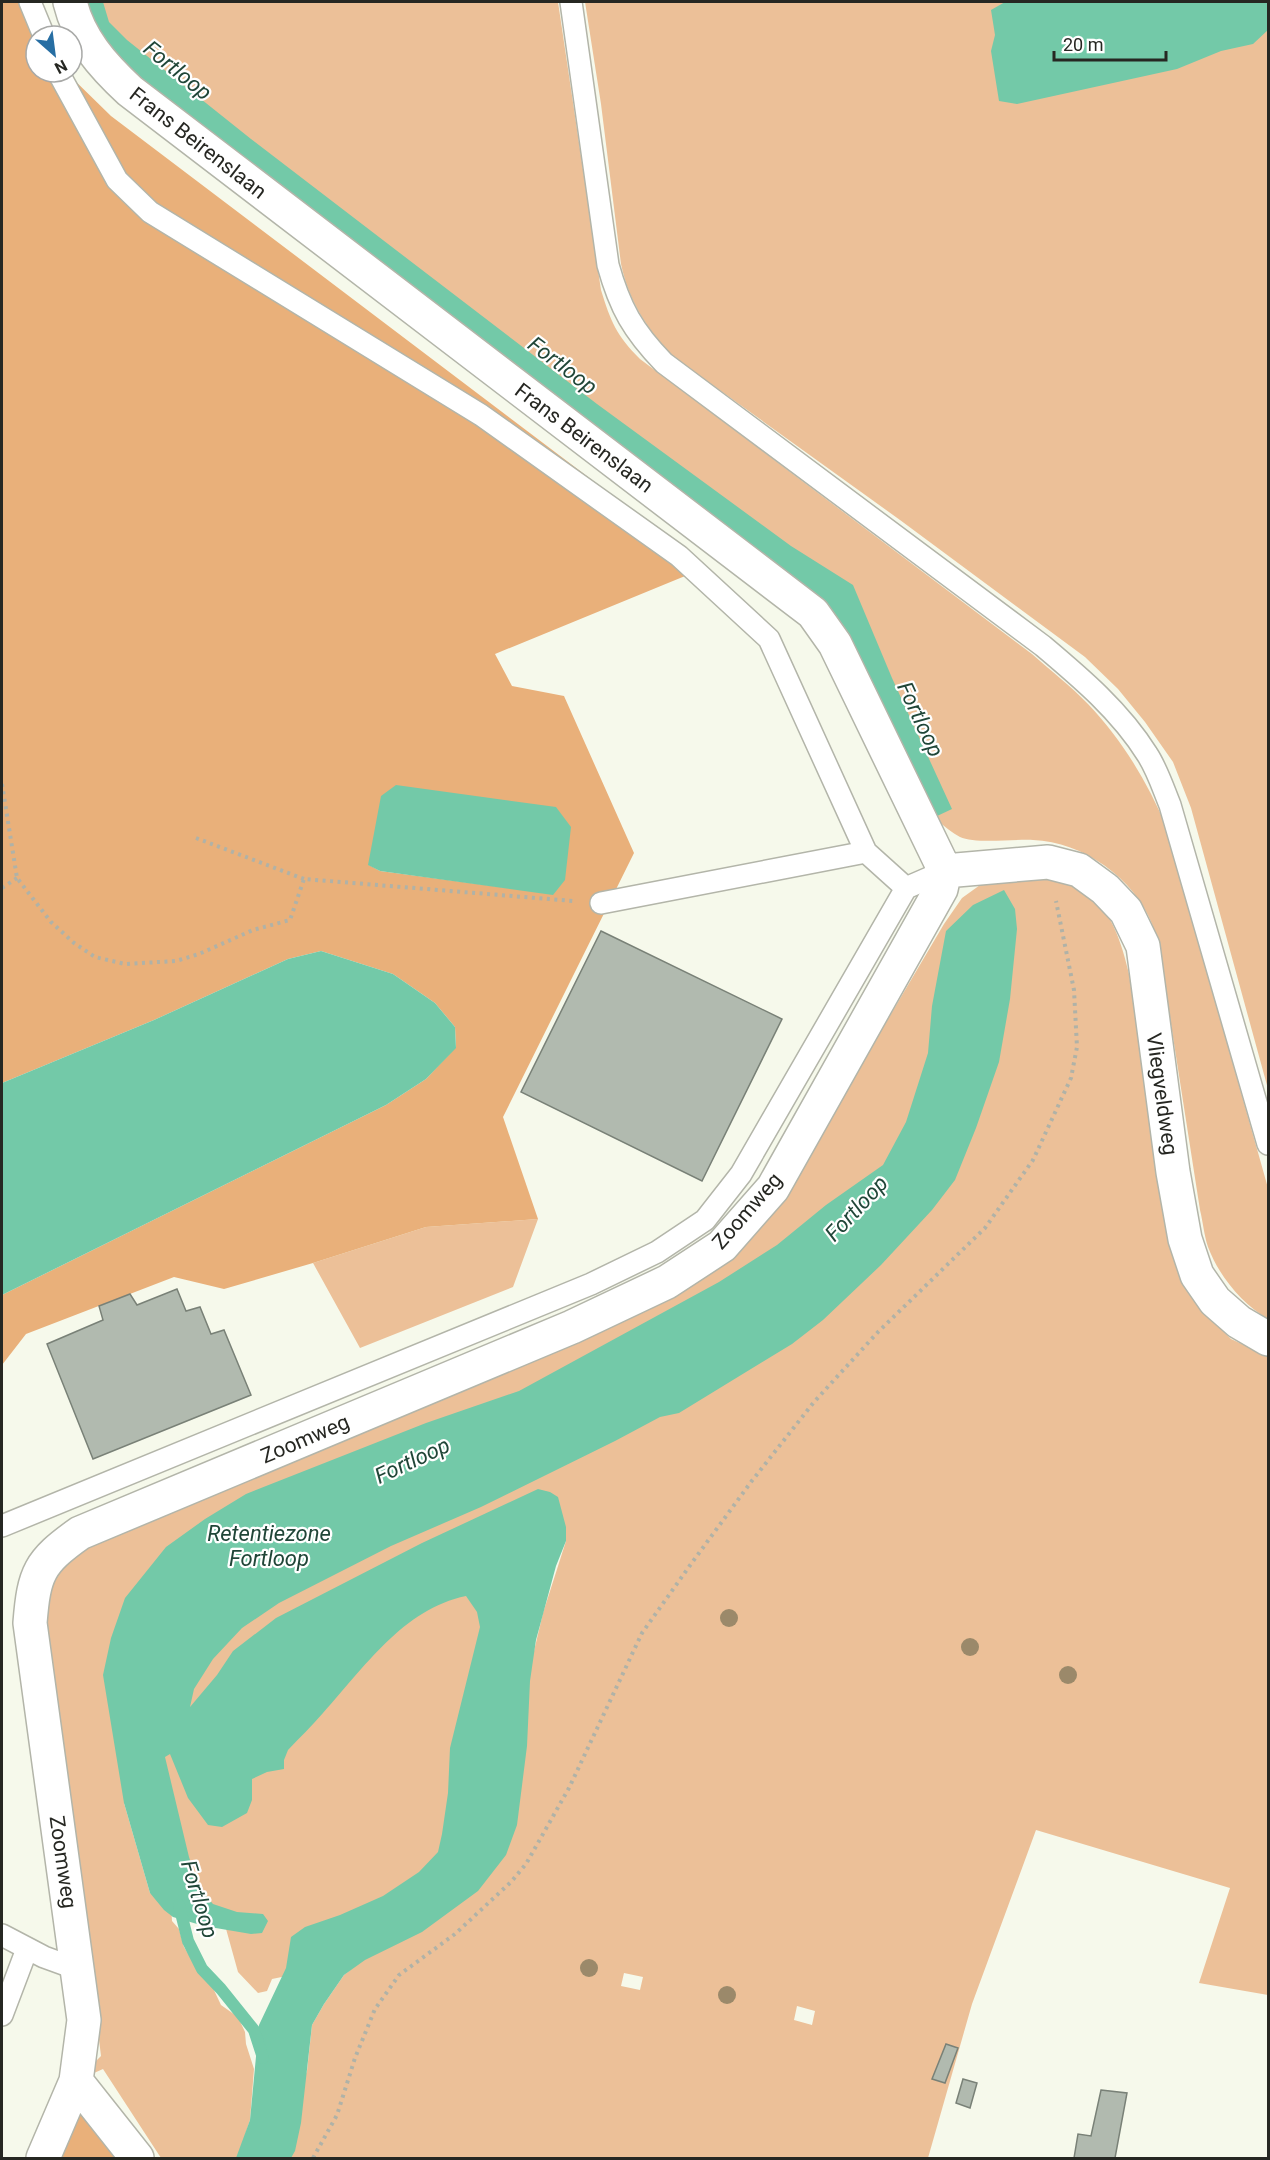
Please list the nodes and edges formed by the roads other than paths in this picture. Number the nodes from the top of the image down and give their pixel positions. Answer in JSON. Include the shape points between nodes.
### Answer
{"nodes":[{"id":1,"x":30,"y":2,"type":"edge"},
{"id":2,"x":70,"y":2,"type":"edge"},
{"id":3,"x":571,"y":2,"type":"edge"},
{"id":4,"x":39,"y":24,"type":"edge"},
{"id":5,"x":65,"y":84,"type":"edge"},
{"id":6,"x":866,"y":852,"type":"junction"},
{"id":7,"x":945,"y":871,"type":"junction"},
{"id":8,"x":906,"y":888,"type":"junction"},
{"id":9,"x":601,"y":903,"type":"road end"},
{"id":10,"x":1269,"y":1144,"type":"edge"},
{"id":11,"x":1269,"y":1339,"type":"edge"},
{"id":12,"x":2,"y":1526,"type":"edge"},
{"id":13,"x":2,"y":1935,"type":"edge"},
{"id":14,"x":27,"y":1949,"type":"junction"},
{"id":15,"x":77,"y":1969,"type":"junction"},
{"id":16,"x":2,"y":2015,"type":"edge"},
{"id":17,"x":76,"y":2081,"type":"junction"},
{"id":18,"x":43,"y":2158,"type":"edge"},
{"id":19,"x":137,"y":2158,"type":"edge"}],
"edges":[{"from":1,"to":4,"type":"lane"},
{"from":2,"to":7,"type":"street","name":"Frans Beirenslaan","via":[[88,46],[130,91],[813,613],[835,644]]},
{"from":3,"to":10,"type":"lane","via":[[608,265],[627,316],[664,363],[1043,646],[1124,723],[1147,754],[1170,805]]},
{"from":5,"to":6,"type":"lane","name":"Frans Beirenslaan","via":[[117,180],[150,212],[481,416],[679,556],[769,639]]},
{"from":6,"to":8,"type":"lane"},
{"from":6,"to":9,"type":"lane"},
{"from":7,"to":8,"type":"lane"},
{"from":7,"to":11,"type":"street","name":"Vliegveldweg","via":[[1048,862],[1079,870],[1126,911],[1143,946],[1173,1172],[1185,1239],[1197,1275],[1215,1300],[1239,1322]]},
{"from":7,"to":15,"type":"street","name":"Zoomweg","via":[[942,889],[773,1188],[722,1246],[667,1282],[572,1327],[80,1533],[56,1550],[41,1568],[30,1623]]},
{"from":8,"to":12,"type":"lane","via":[[741,1174],[705,1220],[657,1252],[591,1284]]},
{"from":13,"to":14,"type":"lane"},
{"from":14,"to":15,"type":"lane"},
{"from":14,"to":16,"type":"lane"},
{"from":15,"to":17,"type":"street","name":"Zoomweg","via":[[84,2020]]},
{"from":17,"to":18,"type":"street","name":"Zoomweg"},
{"from":17,"to":19,"type":"street"}]}
